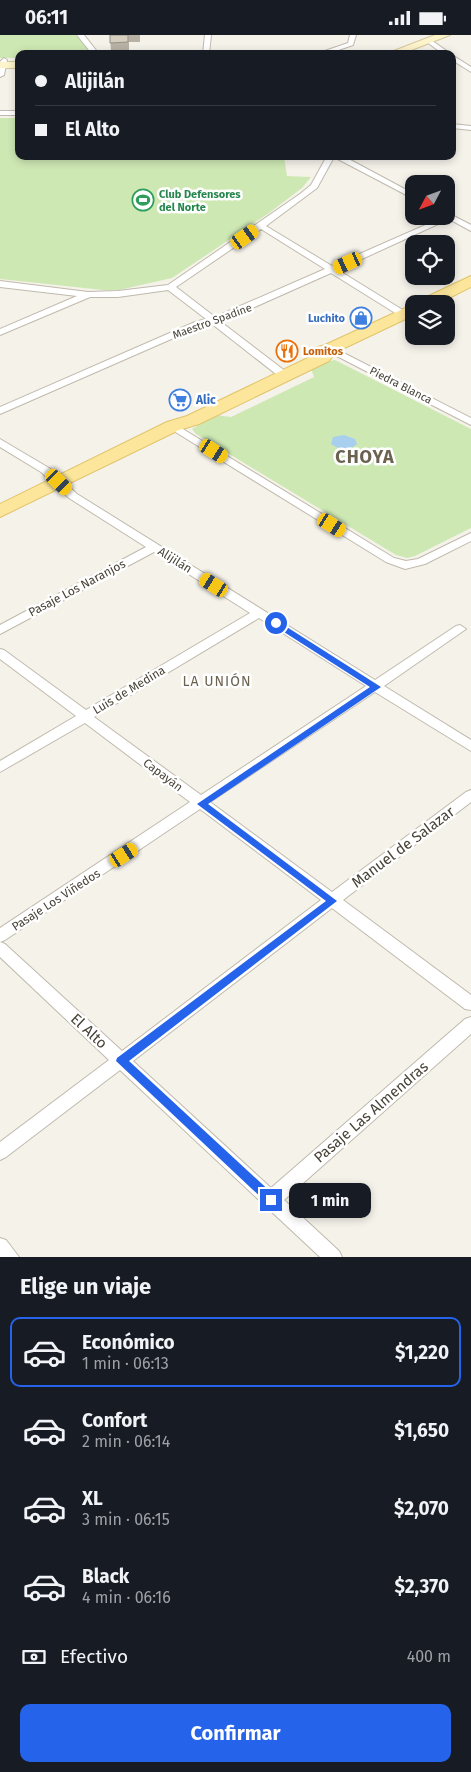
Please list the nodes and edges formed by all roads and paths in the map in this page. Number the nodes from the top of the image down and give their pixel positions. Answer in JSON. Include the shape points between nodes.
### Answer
{"nodes":[{"id":1,"x":80,"y":35,"type":"edge"},
{"id":2,"x":208,"y":35,"type":"edge"},
{"id":3,"x":353,"y":35,"type":"edge"},
{"id":4,"x":445,"y":35,"type":"edge"},
{"id":5,"x":429,"y":41,"type":"junction"},
{"id":6,"x":93,"y":50,"type":"edge"},
{"id":7,"x":206,"y":50,"type":"edge"},
{"id":8,"x":332,"y":50,"type":"edge"},
{"id":9,"x":403,"y":50,"type":"edge"},
{"id":10,"x":442,"y":50,"type":"edge"},
{"id":11,"x":456,"y":60,"type":"edge"},
{"id":12,"x":15,"y":61,"type":"edge"},
{"id":13,"x":1,"y":65,"type":"edge"},
{"id":14,"x":15,"y":65,"type":"edge"},
{"id":15,"x":471,"y":70,"type":"edge"},
{"id":16,"x":0,"y":113,"type":"edge"},
{"id":17,"x":15,"y":113,"type":"edge"},
{"id":18,"x":456,"y":126,"type":"edge"},
{"id":19,"x":471,"y":128,"type":"edge"},
{"id":20,"x":329,"y":160,"type":"edge"},
{"id":21,"x":344,"y":160,"type":"edge"},
{"id":22,"x":405,"y":192,"type":"edge"},
{"id":23,"x":455,"y":219,"type":"edge"},
{"id":24,"x":427,"y":225,"type":"edge"},
{"id":25,"x":261,"y":226,"type":"junction"},
{"id":26,"x":471,"y":228,"type":"edge"},
{"id":27,"x":331,"y":270,"type":"junction"},
{"id":28,"x":471,"y":281,"type":"edge"},
{"id":29,"x":0,"y":284,"type":"edge"},
{"id":30,"x":170,"y":287,"type":"junction"},
{"id":31,"x":89,"y":294,"type":"junction"},
{"id":32,"x":442,"y":295,"type":"edge"},
{"id":33,"x":405,"y":309,"type":"edge"},
{"id":34,"x":405,"y":312,"type":"edge"},
{"id":35,"x":212,"y":321,"type":"junction"},
{"id":36,"x":0,"y":332,"type":"edge"},
{"id":37,"x":330,"y":349,"type":"junction"},
{"id":38,"x":281,"y":373,"type":"junction"},
{"id":39,"x":471,"y":408,"type":"edge"},
{"id":40,"x":0,"y":411,"type":"edge"},
{"id":41,"x":455,"y":413,"type":"junction"},
{"id":42,"x":471,"y":422,"type":"edge"},
{"id":43,"x":173,"y":426,"type":"junction"},
{"id":44,"x":0,"y":442,"type":"edge"},
{"id":45,"x":59,"y":482,"type":"junction"},
{"id":46,"x":0,"y":511,"type":"edge"},
{"id":47,"x":471,"y":536,"type":"edge"},
{"id":48,"x":154,"y":547,"type":"junction"},
{"id":49,"x":259,"y":613,"type":"junction"},
{"id":50,"x":460,"y":629,"type":"dead end"},
{"id":51,"x":0,"y":630,"type":"edge"},
{"id":52,"x":0,"y":653,"type":"edge"},
{"id":53,"x":376,"y":687,"type":"junction"},
{"id":54,"x":85,"y":716,"type":"junction"},
{"id":55,"x":471,"y":746,"type":"edge"},
{"id":56,"x":0,"y":767,"type":"edge"},
{"id":57,"x":471,"y":795,"type":"edge"},
{"id":58,"x":201,"y":804,"type":"junction"},
{"id":59,"x":332,"y":901,"type":"junction"},
{"id":60,"x":0,"y":936,"type":"edge"},
{"id":61,"x":0,"y":948,"type":"edge"},
{"id":62,"x":471,"y":1005,"type":"edge"},
{"id":63,"x":471,"y":1024,"type":"edge"},
{"id":64,"x":121,"y":1061,"type":"junction"},
{"id":65,"x":0,"y":1152,"type":"edge"},
{"id":66,"x":271,"y":1200,"type":"junction"},
{"id":67,"x":0,"y":1246,"type":"edge"},
{"id":68,"x":10,"y":1257,"type":"edge"},
{"id":69,"x":333,"y":1257,"type":"edge"}],
"edges":[{"from":1,"to":6,"type":"street"},
{"from":2,"to":7,"type":"street"},
{"from":3,"to":8,"type":"street","via":[[351,44]]},
{"from":4,"to":5,"type":"main road"},
{"from":5,"to":9,"type":"main road"},
{"from":5,"to":10,"type":"street"},
{"from":11,"to":15,"type":"street"},
{"from":12,"to":13,"type":"main road"},
{"from":13,"to":14,"type":"main road"},
{"from":16,"to":17,"type":"street"},
{"from":18,"to":19,"type":"street"},
{"from":20,"to":25,"type":"street","via":[[314,186]]},
{"from":21,"to":22,"type":"street"},
{"from":23,"to":26,"type":"street"},
{"from":24,"to":27,"type":"street","name":"Maestro Spadine"},
{"from":25,"to":27,"type":"street"},
{"from":25,"to":30,"type":"street"},
{"from":27,"to":33,"type":"street"},
{"from":27,"to":35,"type":"street","name":"Maestro Spadine"},
{"from":28,"to":32,"type":"main road"},
{"from":29,"to":31,"type":"street"},
{"from":30,"to":31,"type":"street"},
{"from":30,"to":35,"type":"street"},
{"from":31,"to":36,"type":"street"},
{"from":34,"to":37,"type":"main road"},
{"from":35,"to":38,"type":"street"},
{"from":35,"to":40,"type":"street","name":"Maestro Spadine","via":[[198,323]]},
{"from":37,"to":38,"type":"main road","via":[[323,357]]},
{"from":37,"to":41,"type":"street","name":"Piedra Blanca"},
{"from":38,"to":43,"type":"main road","via":[[193,420]]},
{"from":39,"to":41,"type":"street"},
{"from":41,"to":42,"type":"street","name":"Piedra Blanca"},
{"from":43,"to":45,"type":"main road"},
{"from":43,"to":47,"type":"street","via":[[390,560],[405,565],[420,562]]},
{"from":44,"to":45,"type":"street","name":"Alijilán"},
{"from":45,"to":46,"type":"main road"},
{"from":45,"to":48,"type":"street","name":"Alijilán","via":[[73,496]]},
{"from":48,"to":49,"type":"street","name":"Alijilán"},
{"from":48,"to":51,"type":"street","name":"Pasaje Los Naranjos"},
{"from":49,"to":53,"type":"street","name":"Alijilán"},
{"from":49,"to":54,"type":"street","name":"Luis de Medina"},
{"from":50,"to":53,"type":"street","name":"Pasaje Los Viñedos"},
{"from":52,"to":54,"type":"street","name":"Capayán"},
{"from":53,"to":55,"type":"street","name":"Alijilán"},
{"from":53,"to":58,"type":"street","name":"Pasaje Los Viñedos"},
{"from":54,"to":56,"type":"street","name":"Luis de Medina"},
{"from":54,"to":58,"type":"street","name":"Capayán"},
{"from":57,"to":59,"type":"street","name":"Manuel de Salazar"},
{"from":58,"to":59,"type":"street","name":"Capayán"},
{"from":58,"to":60,"type":"street","name":"Pasaje Los Viñedos"},
{"from":59,"to":62,"type":"street","name":"Capayán"},
{"from":59,"to":64,"type":"street","name":"Manuel de Salazar"},
{"from":61,"to":64,"type":"street","name":"El Alto"},
{"from":63,"to":66,"type":"street","name":"Pasaje Las Almendras"},
{"from":64,"to":65,"type":"street","name":"Manuel de Salazar"},
{"from":64,"to":66,"type":"street","name":"El Alto"},
{"from":66,"to":69,"type":"street","name":"El Alto"},
{"from":67,"to":68,"type":"street"}]}
